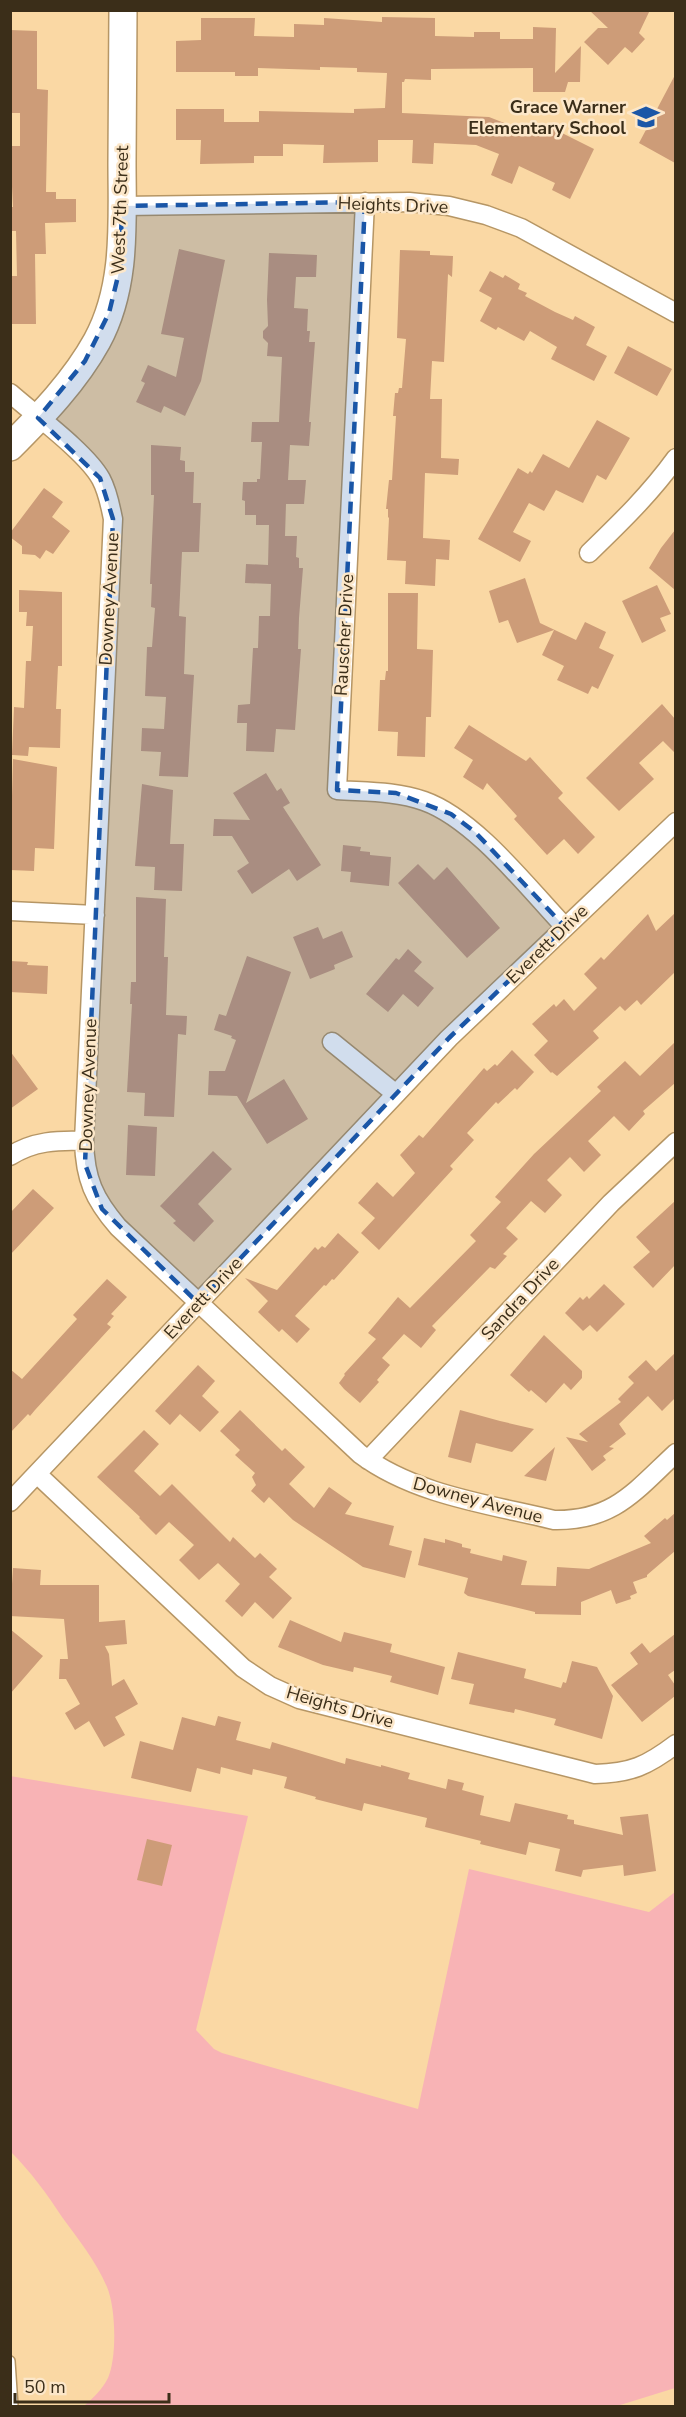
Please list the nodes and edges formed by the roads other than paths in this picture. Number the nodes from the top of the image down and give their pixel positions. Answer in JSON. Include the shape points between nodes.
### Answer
{"nodes":[{"id":1,"x":123,"y":10,"type":"edge"},
{"id":2,"x":365,"y":202,"type":"junction"},
{"id":3,"x":122,"y":206,"type":"junction"},
{"id":4,"x":675,"y":313,"type":"edge"},
{"id":5,"x":10,"y":393,"type":"edge"},
{"id":6,"x":38,"y":418,"type":"junction"},
{"id":7,"x":10,"y":447,"type":"edge"},
{"id":8,"x":675,"y":458,"type":"edge"},
{"id":9,"x":589,"y":553,"type":"dead end"},
{"id":10,"x":675,"y":822,"type":"edge"},
{"id":11,"x":10,"y":911,"type":"edge"},
{"id":12,"x":95,"y":915,"type":"junction"},
{"id":13,"x":565,"y":927,"type":"junction"},
{"id":14,"x":332,"y":1042,"type":"dead end"},
{"id":15,"x":396,"y":1094,"type":"junction"},
{"id":16,"x":84,"y":1141,"type":"junction"},
{"id":17,"x":675,"y":1142,"type":"edge"},
{"id":18,"x":10,"y":1156,"type":"edge"},
{"id":19,"x":198,"y":1303,"type":"junction"},
{"id":20,"x":675,"y":1453,"type":"edge"},
{"id":21,"x":368,"y":1460,"type":"junction"},
{"id":22,"x":37,"y":1474,"type":"junction"},
{"id":23,"x":10,"y":1502,"type":"edge"},
{"id":24,"x":675,"y":1744,"type":"edge"},
{"id":25,"x":10,"y":2361,"type":"edge"},
{"id":26,"x":13,"y":2406,"type":"edge"}],
"edges":[{"from":1,"to":3,"type":"main road","name":"West 7th Street"},
{"from":2,"to":3,"type":"street","name":"Heights Drive"},
{"from":2,"to":4,"type":"street","name":"Heights Drive","via":[[449,206],[486,215],[521,228]]},
{"from":2,"to":13,"type":"street","name":"Rauscher Drive","via":[[337,790],[396,794],[425,801],[451,814],[475,832]]},
{"from":3,"to":6,"type":"main road","name":"West 7th Street","via":[[120,268],[109,313],[85,361]]},
{"from":5,"to":6,"type":"street","name":"Downey Avenue"},
{"from":6,"to":7,"type":"main road","name":"West 7th Street"},
{"from":6,"to":12,"type":"street","name":"Downey Avenue","via":[[87,460],[109,498],[113,519]]},
{"from":8,"to":9,"type":"street","via":[[632,511]]},
{"from":10,"to":13,"type":"street","name":"Everett Drive"},
{"from":11,"to":12,"type":"street"},
{"from":12,"to":16,"type":"street","name":"Downey Avenue"},
{"from":13,"to":15,"type":"street","name":"Everett Drive"},
{"from":14,"to":15,"type":"street"},
{"from":15,"to":19,"type":"street","name":"Everett Drive"},
{"from":16,"to":18,"type":"street","via":[[40,1143]]},
{"from":16,"to":19,"type":"street","name":"Downey Avenue","via":[[91,1188],[102,1209]]},
{"from":17,"to":21,"type":"street","name":"Sandra Drive","via":[[611,1203]]},
{"from":19,"to":21,"type":"street","name":"Downey Avenue"},
{"from":19,"to":22,"type":"street","name":"Everett Drive"},
{"from":20,"to":21,"type":"street","name":"Downey Avenue","via":[[618,1505],[576,1521],[554,1520],[424,1488]]},
{"from":22,"to":23,"type":"street","name":"Everett Drive"},
{"from":22,"to":24,"type":"street","name":"Heights Drive","via":[[243,1668],[299,1699],[595,1774],[636,1769]]},
{"from":25,"to":26,"type":"lane"}]}
